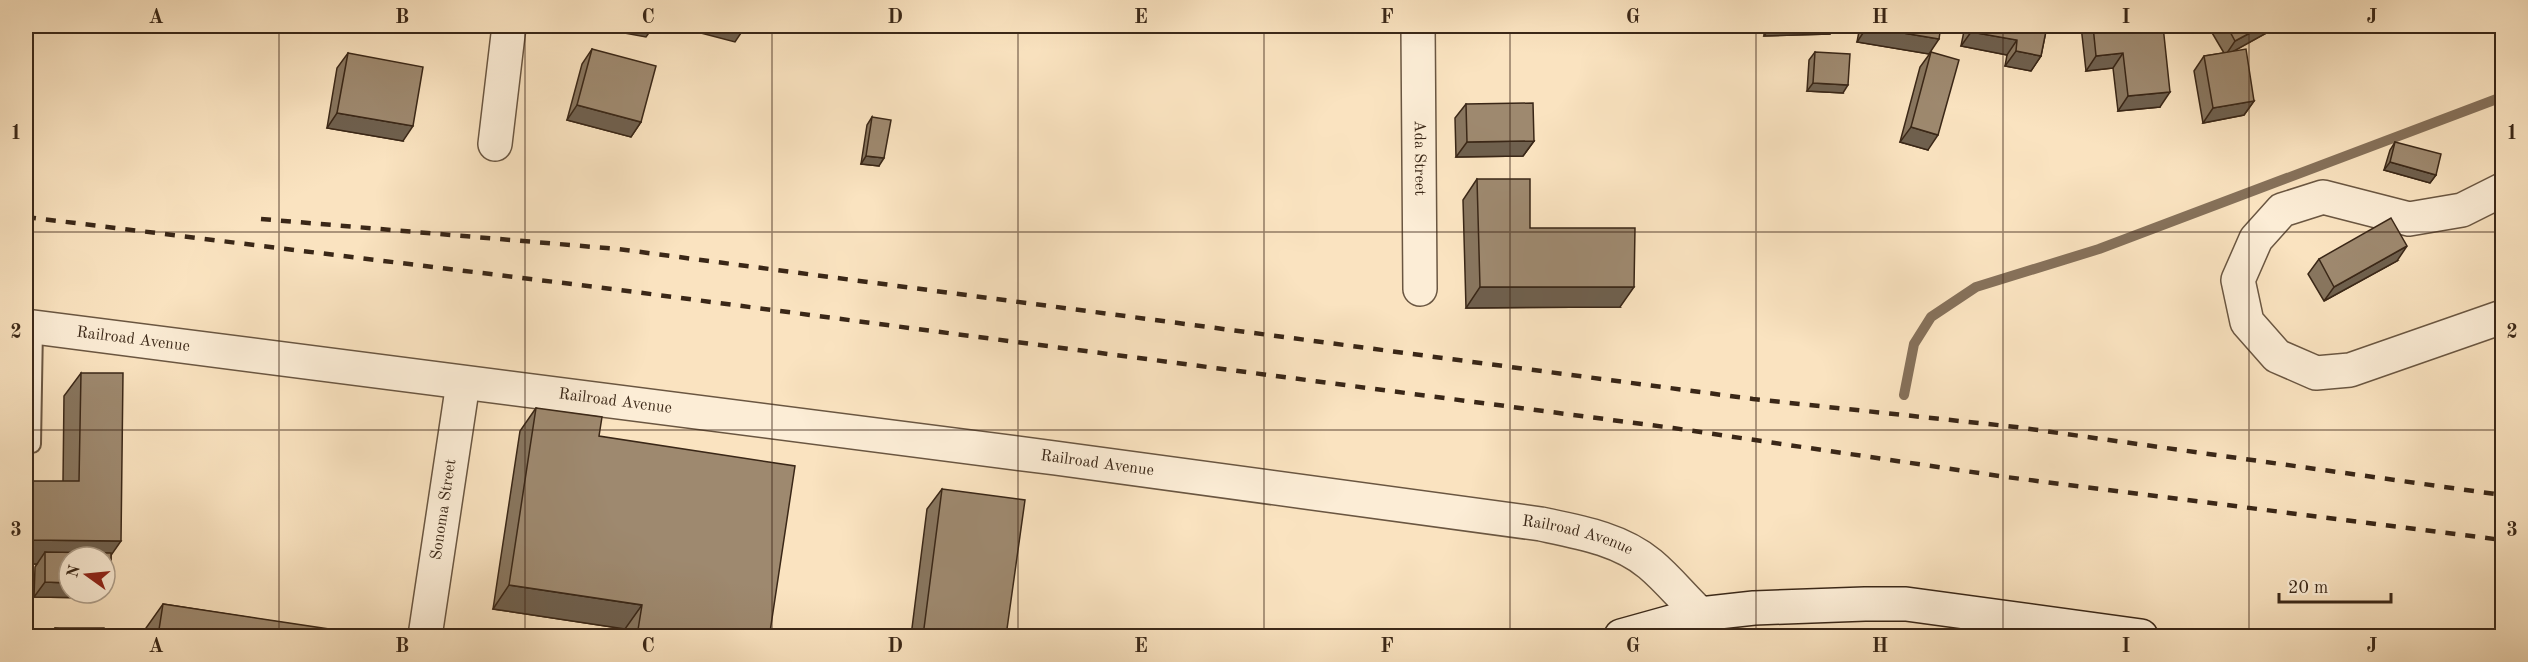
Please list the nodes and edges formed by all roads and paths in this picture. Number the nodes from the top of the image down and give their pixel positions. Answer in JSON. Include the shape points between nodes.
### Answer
{"nodes":[{"id":1,"x":509,"y":26,"type":"edge"},
{"id":2,"x":1418,"y":26,"type":"edge"},
{"id":3,"x":495,"y":144,"type":"dead end"},
{"id":4,"x":2502,"y":190,"type":"edge"},
{"id":5,"x":1420,"y":289,"type":"dead end"},
{"id":6,"x":2502,"y":317,"type":"edge"},
{"id":7,"x":30,"y":326,"type":"edge"},
{"id":8,"x":463,"y":383,"type":"junction"},
{"id":9,"x":26,"y":444,"type":"edge"},
{"id":10,"x":1700,"y":614,"type":"junction"},
{"id":11,"x":425,"y":636,"type":"edge"},
{"id":12,"x":1621,"y":636,"type":"edge"},
{"id":13,"x":2141,"y":636,"type":"edge"}],
"edges":[{"from":1,"to":3,"type":"street"},
{"from":2,"to":5,"type":"street","name":"Ada Street"},
{"from":4,"to":6,"type":"street","via":[[2462,210],[2409,219],[2323,197],[2282,210],[2256,239],[2238,279],[2247,322],[2277,356],[2316,373],[2350,370]]},
{"from":7,"to":8,"type":"street","name":"Railroad Avenue"},
{"from":7,"to":9,"type":"lane","via":[[32,444]]},
{"from":8,"to":10,"type":"street","name":"Railroad Avenue","via":[[1541,524],[1603,539],[1634,554]]},
{"from":8,"to":11,"type":"street","name":"Sonoma Street"},
{"from":10,"to":12,"type":"street"},
{"from":10,"to":13,"type":"street","via":[[1824,604],[1906,604]]}]}
